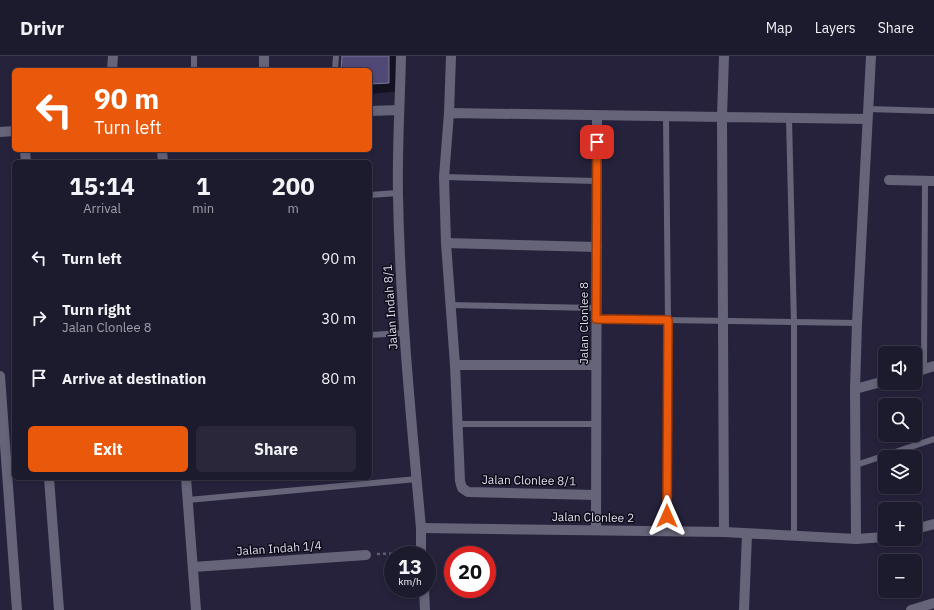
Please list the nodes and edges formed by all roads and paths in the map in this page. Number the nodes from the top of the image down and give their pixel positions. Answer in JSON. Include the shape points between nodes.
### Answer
{"nodes":[{"id":1,"x":113,"y":56,"type":"edge"},
{"id":2,"x":194,"y":56,"type":"edge"},
{"id":3,"x":264,"y":56,"type":"edge"},
{"id":4,"x":336,"y":56,"type":"edge"},
{"id":5,"x":401,"y":56,"type":"edge"},
{"id":6,"x":451,"y":56,"type":"edge"},
{"id":7,"x":724,"y":56,"type":"edge"},
{"id":8,"x":871,"y":56,"type":"edge"},
{"id":9,"x":112,"y":68,"type":"edge"},
{"id":10,"x":194,"y":68,"type":"edge"},
{"id":11,"x":264,"y":68,"type":"edge"},
{"id":12,"x":335,"y":68,"type":"edge"},
{"id":13,"x":399,"y":110,"type":"junction"},
{"id":14,"x":372,"y":111,"type":"edge"},
{"id":15,"x":934,"y":111,"type":"edge"},
{"id":16,"x":449,"y":113,"type":"junction"},
{"id":17,"x":868,"y":114,"type":"junction"},
{"id":18,"x":597,"y":116,"type":"junction"},
{"id":19,"x":666,"y":117,"type":"junction"},
{"id":20,"x":722,"y":117,"type":"junction"},
{"id":21,"x":789,"y":119,"type":"junction"},
{"id":22,"x":12,"y":131,"type":"edge"},
{"id":23,"x":0,"y":132,"type":"edge"},
{"id":24,"x":444,"y":176,"type":"junction"},
{"id":25,"x":889,"y":180,"type":"dead end"},
{"id":26,"x":597,"y":181,"type":"junction"},
{"id":27,"x":930,"y":181,"type":"edge"},
{"id":28,"x":398,"y":193,"type":"junction"},
{"id":29,"x":372,"y":195,"type":"edge"},
{"id":30,"x":446,"y":243,"type":"junction"},
{"id":31,"x":597,"y":246,"type":"junction"},
{"id":32,"x":450,"y":306,"type":"junction"},
{"id":33,"x":596,"y":308,"type":"junction"},
{"id":34,"x":596,"y":319,"type":"junction"},
{"id":35,"x":668,"y":320,"type":"junction"},
{"id":36,"x":724,"y":320,"type":"junction"},
{"id":37,"x":857,"y":323,"type":"junction"},
{"id":38,"x":794,"y":324,"type":"junction"},
{"id":39,"x":404,"y":332,"type":"junction"},
{"id":40,"x":372,"y":335,"type":"edge"},
{"id":41,"x":920,"y":346,"type":"edge"},
{"id":42,"x":455,"y":365,"type":"junction"},
{"id":43,"x":596,"y":365,"type":"junction"},
{"id":44,"x":934,"y":366,"type":"edge"},
{"id":45,"x":922,"y":370,"type":"edge"},
{"id":46,"x":0,"y":376,"type":"edge"},
{"id":47,"x":878,"y":383,"type":"edge"},
{"id":48,"x":855,"y":389,"type":"junction"},
{"id":49,"x":458,"y":424,"type":"junction"},
{"id":50,"x":596,"y":424,"type":"junction"},
{"id":51,"x":934,"y":439,"type":"edge"},
{"id":52,"x":3,"y":455,"type":"edge"},
{"id":53,"x":856,"y":465,"type":"junction"},
{"id":54,"x":3,"y":472,"type":"edge"},
{"id":55,"x":417,"y":479,"type":"junction"},
{"id":56,"x":49,"y":480,"type":"edge"},
{"id":57,"x":186,"y":480,"type":"edge"},
{"id":58,"x":596,"y":495,"type":"junction"},
{"id":59,"x":4,"y":497,"type":"edge"},
{"id":60,"x":188,"y":500,"type":"junction"},
{"id":61,"x":934,"y":524,"type":"edge"},
{"id":62,"x":922,"y":527,"type":"edge"},
{"id":63,"x":421,"y":528,"type":"junction"},
{"id":64,"x":596,"y":530,"type":"junction"},
{"id":65,"x":667,"y":531,"type":"junction"},
{"id":66,"x":724,"y":532,"type":"junction"},
{"id":67,"x":747,"y":534,"type":"junction"},
{"id":68,"x":794,"y":536,"type":"junction"},
{"id":69,"x":878,"y":537,"type":"edge"},
{"id":70,"x":856,"y":539,"type":"junction"},
{"id":71,"x":421,"y":546,"type":"edge"},
{"id":72,"x":366,"y":555,"type":"joint"},
{"id":73,"x":384,"y":555,"type":"edge"},
{"id":74,"x":193,"y":567,"type":"junction"},
{"id":75,"x":424,"y":598,"type":"edge"},
{"id":76,"x":934,"y":603,"type":"edge"},
{"id":77,"x":17,"y":610,"type":"edge"},
{"id":78,"x":59,"y":610,"type":"edge"},
{"id":79,"x":196,"y":610,"type":"edge"},
{"id":80,"x":425,"y":610,"type":"edge"},
{"id":81,"x":744,"y":610,"type":"edge"},
{"id":82,"x":911,"y":610,"type":"edge"}],
"edges":[{"from":1,"to":9,"type":"street"},
{"from":2,"to":10,"type":"lane"},
{"from":3,"to":11,"type":"street"},
{"from":4,"to":12,"type":"lane"},
{"from":5,"to":13,"type":"street","name":"Jalan Indah 8/1"},
{"from":6,"to":16,"type":"street"},
{"from":7,"to":20,"type":"street"},
{"from":8,"to":17,"type":"street"},
{"from":13,"to":14,"type":"street"},
{"from":13,"to":28,"type":"street","name":"Jalan Indah 8/1"},
{"from":15,"to":17,"type":"lane"},
{"from":16,"to":18,"type":"street"},
{"from":16,"to":24,"type":"street"},
{"from":17,"to":21,"type":"street"},
{"from":17,"to":37,"type":"street"},
{"from":18,"to":19,"type":"street"},
{"from":18,"to":26,"type":"street","name":"Jalan Clonlee 8"},
{"from":19,"to":20,"type":"street"},
{"from":19,"to":35,"type":"lane"},
{"from":20,"to":21,"type":"street"},
{"from":20,"to":36,"type":"street"},
{"from":21,"to":38,"type":"lane"},
{"from":22,"to":23,"type":"street"},
{"from":24,"to":26,"type":"lane"},
{"from":24,"to":30,"type":"street"},
{"from":25,"to":27,"type":"street"},
{"from":26,"to":31,"type":"street","name":"Jalan Clonlee 8"},
{"from":27,"to":41,"type":"lane"},
{"from":28,"to":29,"type":"lane"},
{"from":28,"to":39,"type":"street","name":"Jalan Indah 8/1"},
{"from":30,"to":31,"type":"street"},
{"from":30,"to":32,"type":"street"},
{"from":31,"to":33,"type":"street","name":"Jalan Clonlee 8"},
{"from":32,"to":33,"type":"lane"},
{"from":32,"to":42,"type":"street"},
{"from":33,"to":34,"type":"street","name":"Jalan Clonlee 8"},
{"from":34,"to":35,"type":"lane"},
{"from":34,"to":43,"type":"street","name":"Jalan Clonlee 8"},
{"from":35,"to":36,"type":"lane"},
{"from":35,"to":65,"type":"lane"},
{"from":36,"to":38,"type":"lane"},
{"from":36,"to":66,"type":"street"},
{"from":37,"to":38,"type":"lane"},
{"from":37,"to":48,"type":"street"},
{"from":38,"to":68,"type":"lane"},
{"from":39,"to":40,"type":"lane"},
{"from":39,"to":55,"type":"street","name":"Jalan Indah 8/1"},
{"from":42,"to":43,"type":"street"},
{"from":42,"to":49,"type":"street"},
{"from":43,"to":50,"type":"street","name":"Jalan Clonlee 8"},
{"from":44,"to":45,"type":"street"},
{"from":46,"to":52,"type":"street"},
{"from":47,"to":48,"type":"street"},
{"from":48,"to":53,"type":"street"},
{"from":49,"to":50,"type":"lane"},
{"from":49,"to":58,"type":"street","name":"Jalan Clonlee 8/1","via":[[460,481],[462,488],[468,492]]},
{"from":50,"to":58,"type":"street","name":"Jalan Clonlee 8"},
{"from":51,"to":53,"type":"lane"},
{"from":52,"to":54,"type":"street"},
{"from":53,"to":70,"type":"street"},
{"from":54,"to":59,"type":"street"},
{"from":55,"to":60,"type":"lane"},
{"from":55,"to":63,"type":"street","name":"Jalan Indah 8/1"},
{"from":56,"to":78,"type":"street"},
{"from":57,"to":60,"type":"street"},
{"from":58,"to":64,"type":"street","name":"Jalan Clonlee 8"},
{"from":59,"to":77,"type":"street"},
{"from":60,"to":74,"type":"street"},
{"from":61,"to":62,"type":"street"},
{"from":63,"to":64,"type":"street","name":"Jalan Clonlee 2"},
{"from":63,"to":71,"type":"street","name":"Jalan Indah 8/1"},
{"from":64,"to":65,"type":"street","name":"Jalan Clonlee 2"},
{"from":65,"to":66,"type":"street","name":"Jalan Clonlee 2"},
{"from":66,"to":67,"type":"street","name":"Jalan Clonlee 2"},
{"from":67,"to":68,"type":"street","name":"Jalan Clonlee 2"},
{"from":67,"to":81,"type":"street"},
{"from":68,"to":70,"type":"street","name":"Jalan Clonlee 2"},
{"from":69,"to":70,"type":"street","name":"Jalan Clonlee 2"},
{"from":72,"to":73,"type":"path"},
{"from":72,"to":74,"type":"street","name":"Jalan Indah 1/4"},
{"from":74,"to":79,"type":"street"},
{"from":75,"to":80,"type":"street"},
{"from":76,"to":82,"type":"street"}]}
